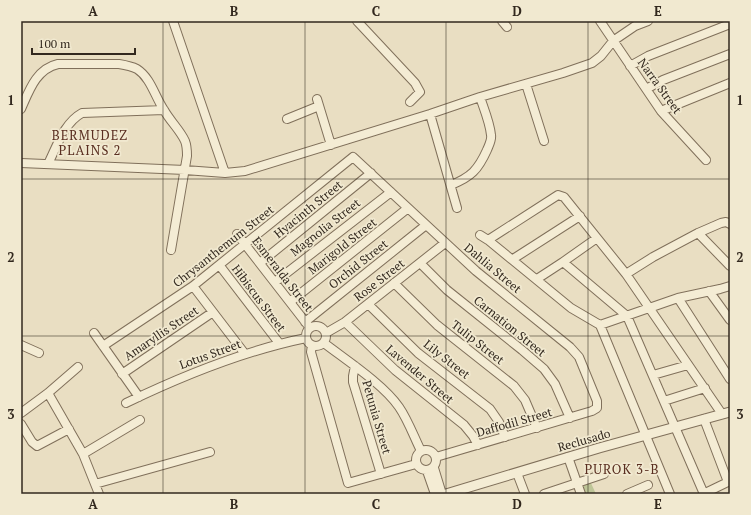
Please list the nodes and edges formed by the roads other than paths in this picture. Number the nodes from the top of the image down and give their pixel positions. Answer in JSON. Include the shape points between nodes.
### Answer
{"nodes":[{"id":1,"x":173,"y":21,"type":"edge"},
{"id":2,"x":357,"y":21,"type":"edge"},
{"id":3,"x":600,"y":21,"type":"edge"},
{"id":4,"x":648,"y":21,"type":"edge"},
{"id":5,"x":730,"y":24,"type":"edge"},
{"id":6,"x":613,"y":41,"type":"junction"},
{"id":7,"x":730,"y":54,"type":"edge"},
{"id":8,"x":630,"y":66,"type":"junction"},
{"id":9,"x":730,"y":83,"type":"edge"},
{"id":10,"x":526,"y":84,"type":"junction"},
{"id":11,"x":646,"y":89,"type":"junction"},
{"id":12,"x":480,"y":97,"type":"junction"},
{"id":13,"x":410,"y":102,"type":"dead end"},
{"id":14,"x":21,"y":109,"type":"edge"},
{"id":15,"x":164,"y":110,"type":"junction"},
{"id":16,"x":661,"y":111,"type":"junction"},
{"id":17,"x":430,"y":114,"type":"junction"},
{"id":18,"x":287,"y":119,"type":"dead end"},
{"id":19,"x":544,"y":141,"type":"dead end"},
{"id":20,"x":331,"y":145,"type":"junction"},
{"id":21,"x":354,"y":157,"type":"joint"},
{"id":22,"x":706,"y":160,"type":"dead end"},
{"id":23,"x":21,"y":163,"type":"edge"},
{"id":24,"x":48,"y":164,"type":"junction"},
{"id":25,"x":185,"y":170,"type":"junction"},
{"id":26,"x":225,"y":172,"type":"junction"},
{"id":27,"x":371,"y":173,"type":"junction"},
{"id":28,"x":451,"y":185,"type":"junction"},
{"id":29,"x":391,"y":192,"type":"junction"},
{"id":30,"x":408,"y":208,"type":"junction"},
{"id":31,"x":457,"y":208,"type":"dead end"},
{"id":32,"x":580,"y":216,"type":"junction"},
{"id":33,"x":730,"y":224,"type":"edge"},
{"id":34,"x":426,"y":225,"type":"junction"},
{"id":35,"x":698,"y":233,"type":"junction"},
{"id":36,"x":237,"y":234,"type":"dead end"},
{"id":37,"x":480,"y":235,"type":"dead end"},
{"id":38,"x":598,"y":238,"type":"junction"},
{"id":39,"x":488,"y":240,"type":"junction"},
{"id":40,"x":445,"y":243,"type":"junction"},
{"id":41,"x":245,"y":244,"type":"junction"},
{"id":42,"x":171,"y":250,"type":"dead end"},
{"id":43,"x":513,"y":259,"type":"junction"},
{"id":44,"x":563,"y":262,"type":"junction"},
{"id":45,"x":260,"y":263,"type":"junction"},
{"id":46,"x":420,"y":263,"type":"junction"},
{"id":47,"x":220,"y":266,"type":"junction"},
{"id":48,"x":730,"y":266,"type":"edge"},
{"id":49,"x":626,"y":274,"type":"junction"},
{"id":50,"x":537,"y":279,"type":"junction"},
{"id":51,"x":274,"y":282,"type":"junction"},
{"id":52,"x":394,"y":283,"type":"junction"},
{"id":53,"x":193,"y":286,"type":"junction"},
{"id":54,"x":730,"y":286,"type":"edge"},
{"id":55,"x":709,"y":291,"type":"junction"},
{"id":56,"x":678,"y":298,"type":"junction"},
{"id":57,"x":290,"y":302,"type":"junction"},
{"id":58,"x":368,"y":304,"type":"junction"},
{"id":59,"x":649,"y":308,"type":"junction"},
{"id":60,"x":213,"y":312,"type":"junction"},
{"id":61,"x":628,"y":316,"type":"junction"},
{"id":62,"x":730,"y":319,"type":"edge"},
{"id":63,"x":345,"y":322,"type":"junction"},
{"id":64,"x":307,"y":325,"type":"junction"},
{"id":65,"x":600,"y":325,"type":"junction"},
{"id":66,"x":94,"y":333,"type":"dead end"},
{"id":67,"x":326,"y":333,"type":"junction"},
{"id":68,"x":306,"y":338,"type":"junction"},
{"id":69,"x":324,"y":343,"type":"junction"},
{"id":70,"x":279,"y":344,"type":"junction"},
{"id":71,"x":21,"y":345,"type":"edge"},
{"id":72,"x":103,"y":346,"type":"junction"},
{"id":73,"x":312,"y":346,"type":"junction"},
{"id":74,"x":39,"y":353,"type":"dead end"},
{"id":75,"x":245,"y":354,"type":"junction"},
{"id":76,"x":688,"y":365,"type":"junction"},
{"id":77,"x":355,"y":366,"type":"junction"},
{"id":78,"x":78,"y":367,"type":"dead end"},
{"id":79,"x":122,"y":374,"type":"junction"},
{"id":80,"x":653,"y":375,"type":"junction"},
{"id":81,"x":730,"y":379,"type":"edge"},
{"id":82,"x":704,"y":388,"type":"junction"},
{"id":83,"x":48,"y":393,"type":"junction"},
{"id":84,"x":139,"y":397,"type":"junction"},
{"id":85,"x":664,"y":401,"type":"junction"},
{"id":86,"x":126,"y":404,"type":"dead end"},
{"id":87,"x":597,"y":408,"type":"joint"},
{"id":88,"x":21,"y":413,"type":"edge"},
{"id":89,"x":728,"y":413,"type":"edge"},
{"id":90,"x":570,"y":418,"type":"junction"},
{"id":91,"x":704,"y":419,"type":"junction"},
{"id":92,"x":140,"y":420,"type":"dead end"},
{"id":93,"x":21,"y":424,"type":"edge"},
{"id":94,"x":676,"y":427,"type":"junction"},
{"id":95,"x":537,"y":428,"type":"junction"},
{"id":96,"x":69,"y":429,"type":"junction"},
{"id":97,"x":646,"y":436,"type":"junction"},
{"id":98,"x":505,"y":437,"type":"junction"},
{"id":99,"x":478,"y":445,"type":"junction"},
{"id":100,"x":421,"y":451,"type":"junction"},
{"id":101,"x":210,"y":452,"type":"dead end"},
{"id":102,"x":83,"y":454,"type":"junction"},
{"id":103,"x":436,"y":457,"type":"junction"},
{"id":104,"x":568,"y":457,"type":"junction"},
{"id":105,"x":416,"y":464,"type":"junction"},
{"id":106,"x":430,"y":469,"type":"junction"},
{"id":107,"x":517,"y":472,"type":"junction"},
{"id":108,"x":381,"y":474,"type":"junction"},
{"id":109,"x":604,"y":474,"type":"dead end"},
{"id":110,"x":729,"y":482,"type":"edge"},
{"id":111,"x":578,"y":483,"type":"junction"},
{"id":112,"x":95,"y":484,"type":"junction"},
{"id":113,"x":648,"y":485,"type":"dead end"},
{"id":114,"x":641,"y":491,"type":"edge"},
{"id":115,"x":99,"y":494,"type":"edge"},
{"id":116,"x":435,"y":494,"type":"edge"},
{"id":117,"x":440,"y":494,"type":"edge"},
{"id":118,"x":446,"y":494,"type":"edge"},
{"id":119,"x":525,"y":494,"type":"edge"},
{"id":120,"x":544,"y":494,"type":"edge"},
{"id":121,"x":581,"y":494,"type":"edge"},
{"id":122,"x":627,"y":494,"type":"edge"},
{"id":123,"x":670,"y":494,"type":"edge"},
{"id":124,"x":703,"y":494,"type":"edge"}],
"edges":[{"from":1,"to":26,"type":"street"},
{"from":2,"to":13,"type":"street","via":[[415,83],[420,92]]},
{"from":3,"to":6,"type":"street","name":"Narra Street"},
{"from":4,"to":6,"type":"street","via":[[635,26]]},
{"from":5,"to":8,"type":"street","via":[[648,56]]},
{"from":6,"to":8,"type":"street","name":"Narra Street"},
{"from":6,"to":10,"type":"street","via":[[592,63]]},
{"from":7,"to":11,"type":"street"},
{"from":8,"to":11,"type":"street","name":"Narra Street"},
{"from":9,"to":16,"type":"street"},
{"from":10,"to":12,"type":"street"},
{"from":10,"to":19,"type":"street"},
{"from":11,"to":16,"type":"street","name":"Narra Street"},
{"from":12,"to":17,"type":"street"},
{"from":12,"to":28,"type":"street","via":[[491,135],[489,146],[478,168],[464,180]]},
{"from":14,"to":15,"type":"street","via":[[35,80],[51,66],[119,64],[137,69],[143,75]]},
{"from":15,"to":24,"type":"street","via":[[82,113],[67,127]]},
{"from":15,"to":25,"type":"street","via":[[185,143]]},
{"from":16,"to":22,"type":"street","name":"Narra Street"},
{"from":17,"to":20,"type":"street"},
{"from":17,"to":28,"type":"street"},
{"from":18,"to":20,"type":"street","via":[[318,103]]},
{"from":20,"to":26,"type":"street","via":[[251,170]]},
{"from":21,"to":27,"type":"street","name":"Dahlia Street"},
{"from":21,"to":41,"type":"street","name":"Chrysanthemum Street"},
{"from":23,"to":24,"type":"street"},
{"from":24,"to":25,"type":"street"},
{"from":25,"to":26,"type":"street"},
{"from":25,"to":42,"type":"street"},
{"from":27,"to":29,"type":"street","name":"Dahlia Street"},
{"from":27,"to":45,"type":"street","name":"Hyacinth Street"},
{"from":28,"to":31,"type":"street"},
{"from":29,"to":30,"type":"street","name":"Dahlia Street"},
{"from":29,"to":51,"type":"street","name":"Magnolia Street"},
{"from":30,"to":34,"type":"street","name":"Dahlia Street"},
{"from":30,"to":57,"type":"street","name":"Marigold Street"},
{"from":32,"to":38,"type":"street"},
{"from":32,"to":39,"type":"street","via":[[564,197],[558,194]]},
{"from":32,"to":43,"type":"street"},
{"from":33,"to":35,"type":"street","via":[[721,222]]},
{"from":34,"to":40,"type":"street","name":"Dahlia Street"},
{"from":34,"to":64,"type":"street","name":"Orchid Street"},
{"from":35,"to":48,"type":"street"},
{"from":35,"to":49,"type":"street"},
{"from":36,"to":41,"type":"street","name":"Esmeralda Street"},
{"from":37,"to":39,"type":"street"},
{"from":38,"to":44,"type":"street"},
{"from":38,"to":49,"type":"street"},
{"from":39,"to":43,"type":"street"},
{"from":40,"to":46,"type":"street","name":"Rose Street"},
{"from":40,"to":87,"type":"street","name":"Dahlia Street","via":[[481,276],[575,352],[594,394]]},
{"from":41,"to":45,"type":"street","name":"Esmeralda Street"},
{"from":41,"to":47,"type":"street","name":"Chrysanthemum Street"},
{"from":43,"to":50,"type":"street"},
{"from":44,"to":50,"type":"street"},
{"from":44,"to":61,"type":"street"},
{"from":45,"to":51,"type":"street","name":"Esmeralda Street"},
{"from":46,"to":52,"type":"street","name":"Rose Street"},
{"from":46,"to":90,"type":"street","name":"Carnation Street","via":[[447,290],[544,370],[555,384]]},
{"from":47,"to":53,"type":"street","name":"Chrysanthemum Street"},
{"from":47,"to":70,"type":"street","name":"Hibiscus Street"},
{"from":49,"to":59,"type":"street"},
{"from":50,"to":65,"type":"street","via":[[571,308]]},
{"from":51,"to":57,"type":"street","name":"Esmeralda Street"},
{"from":52,"to":58,"type":"street","name":"Rose Street"},
{"from":52,"to":95,"type":"street","name":"Tulip Street","via":[[437,325],[514,386],[526,400]]},
{"from":53,"to":60,"type":"street"},
{"from":53,"to":72,"type":"street","name":"Chrysanthemum Street"},
{"from":54,"to":55,"type":"street"},
{"from":55,"to":56,"type":"street"},
{"from":55,"to":62,"type":"street"},
{"from":56,"to":59,"type":"street"},
{"from":56,"to":81,"type":"street"},
{"from":57,"to":64,"type":"street","name":"Esmeralda Street"},
{"from":58,"to":63,"type":"street","name":"Rose Street"},
{"from":58,"to":98,"type":"street","name":"Lily Street","via":[[413,348],[490,409]]},
{"from":59,"to":61,"type":"street"},
{"from":59,"to":76,"type":"street"},
{"from":60,"to":75,"type":"street"},
{"from":60,"to":79,"type":"street","name":"Amaryllis Street"},
{"from":61,"to":65,"type":"street"},
{"from":61,"to":80,"type":"street"},
{"from":63,"to":67,"type":"street","name":"Rose Street"},
{"from":63,"to":99,"type":"street","name":"Lavender Street","via":[[395,370],[464,425]]},
{"from":64,"to":67,"type":"street","via":[[321,327]]},
{"from":64,"to":68,"type":"street"},
{"from":65,"to":97,"type":"street"},
{"from":66,"to":72,"type":"street"},
{"from":67,"to":69,"type":"street"},
{"from":68,"to":70,"type":"street","name":"Lotus Street"},
{"from":68,"to":73,"type":"street"},
{"from":69,"to":73,"type":"street"},
{"from":69,"to":77,"type":"street"},
{"from":70,"to":75,"type":"street","name":"Lotus Street"},
{"from":71,"to":74,"type":"street"},
{"from":72,"to":79,"type":"street"},
{"from":73,"to":108,"type":"street","via":[[348,483]]},
{"from":75,"to":84,"type":"street","name":"Lotus Street","via":[[198,370]]},
{"from":76,"to":80,"type":"street"},
{"from":76,"to":82,"type":"street"},
{"from":77,"to":100,"type":"street","via":[[400,407]]},
{"from":77,"to":108,"type":"street","name":"Petunia Street","via":[[354,382]]},
{"from":78,"to":83,"type":"street"},
{"from":79,"to":84,"type":"street"},
{"from":80,"to":85,"type":"street"},
{"from":82,"to":85,"type":"street"},
{"from":82,"to":89,"type":"street"},
{"from":83,"to":88,"type":"street"},
{"from":83,"to":96,"type":"street"},
{"from":84,"to":86,"type":"street","name":"Lotus Street"},
{"from":85,"to":94,"type":"street"},
{"from":87,"to":90,"type":"street","name":"Daffodil Street"},
{"from":89,"to":91,"type":"street","name":"Reclusado"},
{"from":90,"to":95,"type":"street","name":"Daffodil Street"},
{"from":91,"to":94,"type":"street","name":"Reclusado"},
{"from":91,"to":110,"type":"street"},
{"from":92,"to":102,"type":"street"},
{"from":93,"to":96,"type":"street","via":[[37,446]]},
{"from":94,"to":97,"type":"street","name":"Reclusado"},
{"from":94,"to":124,"type":"street"},
{"from":95,"to":98,"type":"street","name":"Daffodil Street"},
{"from":96,"to":102,"type":"street"},
{"from":97,"to":104,"type":"street","name":"Reclusado"},
{"from":97,"to":123,"type":"street"},
{"from":98,"to":99,"type":"street","name":"Daffodil Street"},
{"from":99,"to":103,"type":"street","name":"Daffodil Street"},
{"from":100,"to":103,"type":"street","via":[[432,451]]},
{"from":100,"to":105,"type":"street","via":[[416,456]]},
{"from":101,"to":112,"type":"street"},
{"from":102,"to":112,"type":"street"},
{"from":103,"to":106,"type":"street","via":[[436,465]]},
{"from":104,"to":107,"type":"street","name":"Reclusado"},
{"from":104,"to":111,"type":"street"},
{"from":105,"to":106,"type":"street","via":[[420,469]]},
{"from":105,"to":108,"type":"street"},
{"from":106,"to":116,"type":"street"},
{"from":106,"to":117,"type":"street","via":[[441,491]]},
{"from":107,"to":118,"type":"street","name":"Reclusado"},
{"from":107,"to":119,"type":"street"},
{"from":109,"to":111,"type":"street"},
{"from":110,"to":124,"type":"street"},
{"from":111,"to":120,"type":"street"},
{"from":111,"to":121,"type":"street"},
{"from":112,"to":115,"type":"street"},
{"from":113,"to":114,"type":"street"},
{"from":114,"to":122,"type":"street"}]}
